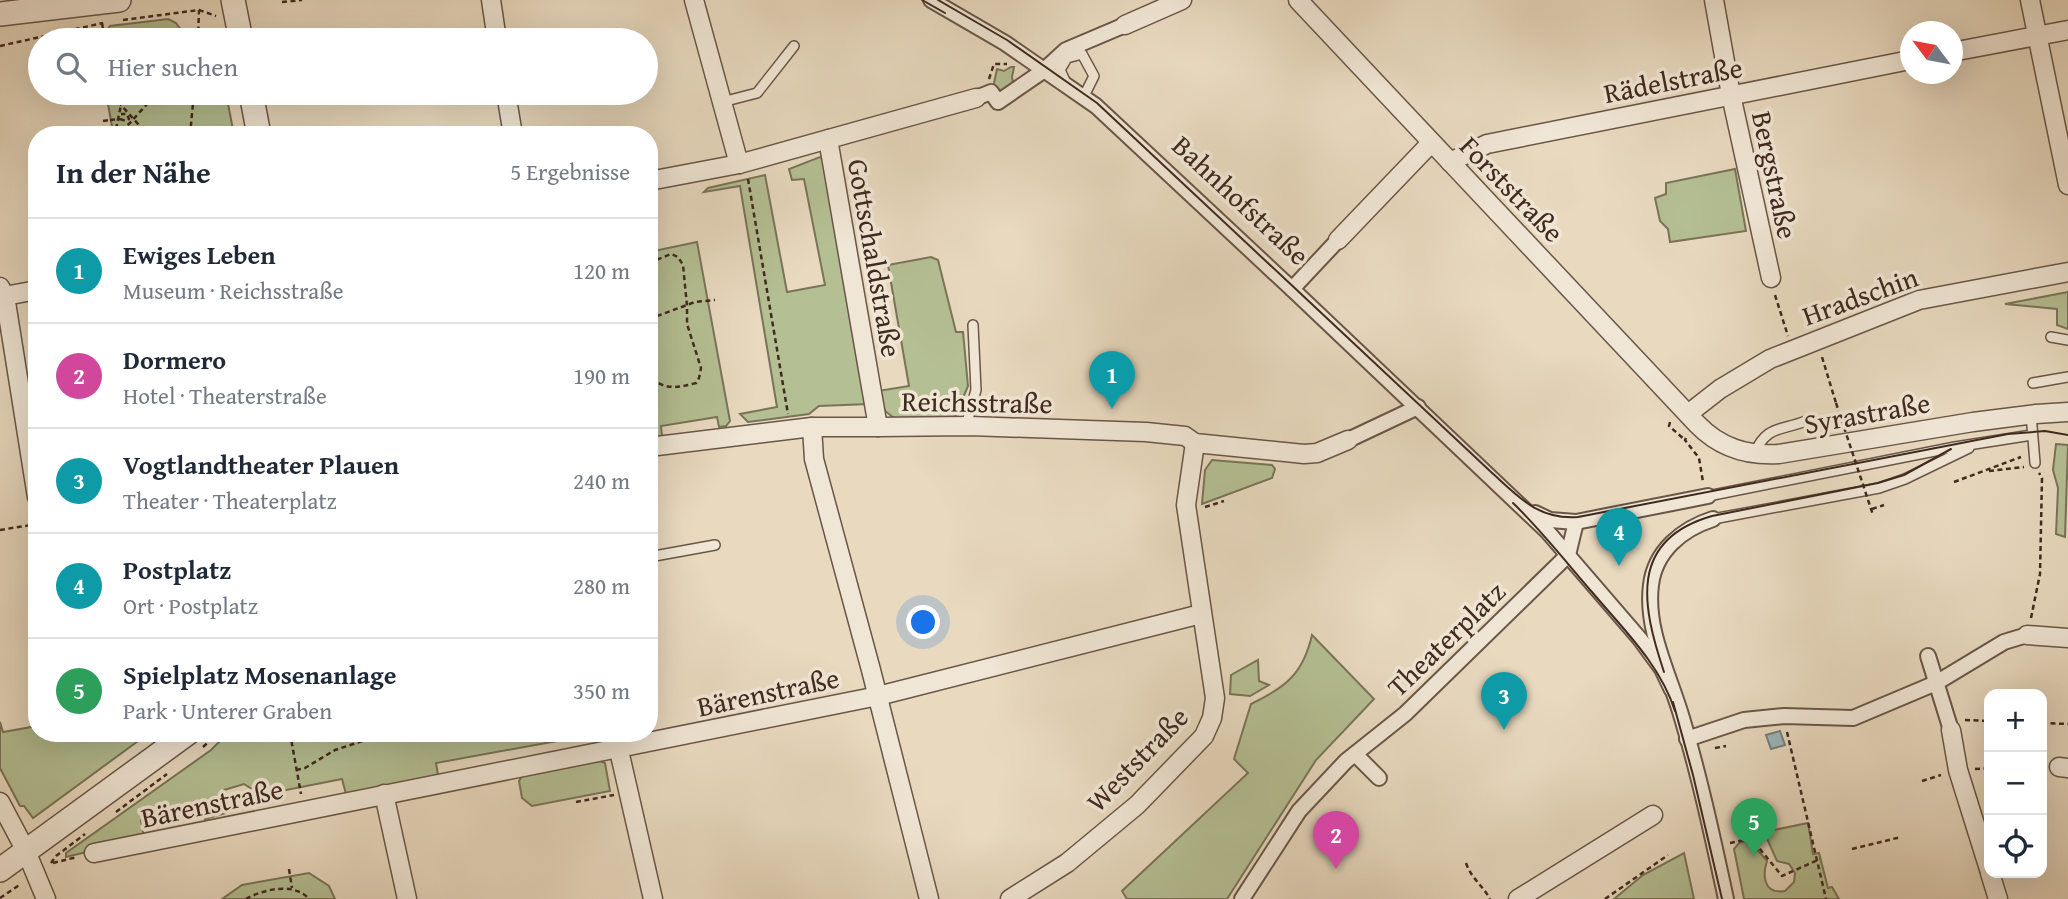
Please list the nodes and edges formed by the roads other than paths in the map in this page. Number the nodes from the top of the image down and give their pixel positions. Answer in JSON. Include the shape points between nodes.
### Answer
{"nodes":[{"id":1,"x":233,"y":0,"type":"edge"},
{"id":2,"x":491,"y":0,"type":"edge"},
{"id":3,"x":694,"y":0,"type":"edge"},
{"id":4,"x":931,"y":0,"type":"edge"},
{"id":5,"x":1182,"y":0,"type":"edge"},
{"id":6,"x":1298,"y":0,"type":"edge"},
{"id":7,"x":1714,"y":0,"type":"edge"},
{"id":8,"x":2030,"y":0,"type":"edge"},
{"id":9,"x":117,"y":11,"type":"edge"},
{"id":10,"x":0,"y":15,"type":"edge"},
{"id":11,"x":1125,"y":25,"type":"joint"},
{"id":12,"x":239,"y":28,"type":"edge"},
{"id":13,"x":495,"y":28,"type":"edge"},
{"id":14,"x":2068,"y":30,"type":"edge"},
{"id":15,"x":2037,"y":35,"type":"junction"},
{"id":16,"x":794,"y":46,"type":"dead end"},
{"id":17,"x":1963,"y":50,"type":"edge"},
{"id":18,"x":1900,"y":62,"type":"edge"},
{"id":19,"x":1044,"y":69,"type":"junction"},
{"id":20,"x":1066,"y":84,"type":"junction"},
{"id":21,"x":1731,"y":95,"type":"junction"},
{"id":22,"x":1084,"y":96,"type":"junction"},
{"id":23,"x":975,"y":98,"type":"joint"},
{"id":24,"x":722,"y":102,"type":"junction"},
{"id":25,"x":253,"y":105,"type":"edge"},
{"id":26,"x":508,"y":105,"type":"edge"},
{"id":27,"x":257,"y":126,"type":"edge"},
{"id":28,"x":512,"y":126,"type":"edge"},
{"id":29,"x":828,"y":139,"type":"junction"},
{"id":30,"x":1431,"y":143,"type":"junction"},
{"id":31,"x":1450,"y":162,"type":"junction"},
{"id":32,"x":742,"y":163,"type":"junction"},
{"id":33,"x":658,"y":179,"type":"edge"},
{"id":34,"x":2068,"y":185,"type":"edge"},
{"id":35,"x":1338,"y":240,"type":"joint"},
{"id":36,"x":2068,"y":272,"type":"edge"},
{"id":37,"x":1771,"y":278,"type":"road end"},
{"id":38,"x":1292,"y":289,"type":"junction"},
{"id":39,"x":28,"y":291,"type":"edge"},
{"id":40,"x":2,"y":293,"type":"edge"},
{"id":41,"x":974,"y":325,"type":"dead end"},
{"id":42,"x":2051,"y":337,"type":"dead end"},
{"id":43,"x":2068,"y":340,"type":"edge"},
{"id":44,"x":2068,"y":377,"type":"edge"},
{"id":45,"x":2033,"y":383,"type":"dead end"},
{"id":46,"x":1418,"y":407,"type":"junction"},
{"id":47,"x":2068,"y":412,"type":"edge"},
{"id":48,"x":1688,"y":414,"type":"junction"},
{"id":49,"x":2031,"y":414,"type":"junction"},
{"id":50,"x":1806,"y":421,"type":"dead end"},
{"id":51,"x":966,"y":426,"type":"junction"},
{"id":52,"x":878,"y":427,"type":"junction"},
{"id":53,"x":812,"y":428,"type":"junction"},
{"id":54,"x":2032,"y":435,"type":"junction"},
{"id":55,"x":1348,"y":440,"type":"joint"},
{"id":56,"x":1195,"y":443,"type":"junction"},
{"id":57,"x":28,"y":444,"type":"edge"},
{"id":58,"x":1977,"y":444,"type":"junction"},
{"id":59,"x":658,"y":446,"type":"edge"},
{"id":60,"x":1754,"y":454,"type":"junction"},
{"id":61,"x":2035,"y":466,"type":"road end"},
{"id":62,"x":1706,"y":492,"type":"joint"},
{"id":63,"x":1516,"y":501,"type":"junction"},
{"id":64,"x":1713,"y":519,"type":"joint"},
{"id":65,"x":1576,"y":522,"type":"junction"},
{"id":66,"x":715,"y":544,"type":"dead end"},
{"id":67,"x":658,"y":555,"type":"edge"},
{"id":68,"x":1568,"y":555,"type":"junction"},
{"id":69,"x":1201,"y":614,"type":"junction"},
{"id":70,"x":1654,"y":626,"type":"junction"},
{"id":71,"x":2027,"y":635,"type":"joint"},
{"id":72,"x":2068,"y":638,"type":"edge"},
{"id":73,"x":1640,"y":639,"type":"junction"},
{"id":74,"x":1928,"y":656,"type":"dead end"},
{"id":75,"x":1936,"y":682,"type":"junction"},
{"id":76,"x":1672,"y":690,"type":"junction"},
{"id":77,"x":878,"y":696,"type":"junction"},
{"id":78,"x":1950,"y":725,"type":"joint"},
{"id":79,"x":658,"y":734,"type":"edge"},
{"id":80,"x":1687,"y":739,"type":"junction"},
{"id":81,"x":176,"y":742,"type":"edge"},
{"id":82,"x":613,"y":742,"type":"edge"},
{"id":83,"x":617,"y":742,"type":"edge"},
{"id":84,"x":1354,"y":754,"type":"junction"},
{"id":85,"x":1379,"y":778,"type":"dead end"},
{"id":86,"x":384,"y":794,"type":"junction"},
{"id":87,"x":0,"y":802,"type":"edge"},
{"id":88,"x":1653,"y":815,"type":"dead end"},
{"id":89,"x":26,"y":851,"type":"junction"},
{"id":90,"x":1984,"y":852,"type":"edge"},
{"id":91,"x":94,"y":853,"type":"road end"},
{"id":92,"x":0,"y":870,"type":"edge"},
{"id":93,"x":1992,"y":878,"type":"edge"},
{"id":94,"x":46,"y":899,"type":"edge"},
{"id":95,"x":407,"y":899,"type":"edge"},
{"id":96,"x":653,"y":899,"type":"edge"},
{"id":97,"x":929,"y":899,"type":"edge"},
{"id":98,"x":1010,"y":899,"type":"edge"},
{"id":99,"x":1242,"y":899,"type":"edge"},
{"id":100,"x":1518,"y":899,"type":"edge"},
{"id":101,"x":1726,"y":899,"type":"edge"},
{"id":102,"x":1998,"y":899,"type":"edge"}],
"edges":[{"from":1,"to":12,"type":"street"},
{"from":2,"to":13,"type":"street"},
{"from":3,"to":24,"type":"street"},
{"from":4,"to":19,"type":"street","name":"Bahnhofstraße"},
{"from":5,"to":11,"type":"street"},
{"from":6,"to":30,"type":"street","name":"Forststraße"},
{"from":7,"to":21,"type":"street","name":"Bergstraße"},
{"from":8,"to":15,"type":"street"},
{"from":9,"to":10,"type":"street"},
{"from":11,"to":19,"type":"street","via":[[1066,50]]},
{"from":14,"to":15,"type":"street"},
{"from":15,"to":17,"type":"street"},
{"from":15,"to":34,"type":"street"},
{"from":16,"to":24,"type":"lane","via":[[757,93]]},
{"from":18,"to":21,"type":"street","name":"Rädelstraße"},
{"from":19,"to":20,"type":"street","name":"Bahnhofstraße"},
{"from":19,"to":23,"type":"street","via":[[998,102],[991,92]]},
{"from":20,"to":22,"type":"street","name":"Bahnhofstraße"},
{"from":20,"to":22,"type":"lane","via":[[1059,70],[1067,58],[1082,54],[1094,76]]},
{"from":21,"to":31,"type":"street","name":"Rädelstraße","via":[[1487,144]]},
{"from":21,"to":37,"type":"street","name":"Bergstraße"},
{"from":22,"to":38,"type":"street","name":"Bahnhofstraße"},
{"from":23,"to":29,"type":"street","name":"Gottschaldstraße"},
{"from":24,"to":32,"type":"street"},
{"from":25,"to":27,"type":"street"},
{"from":26,"to":28,"type":"street"},
{"from":29,"to":32,"type":"street","name":"Gottschaldstraße"},
{"from":29,"to":52,"type":"street","name":"Gottschaldstraße"},
{"from":30,"to":31,"type":"street","name":"Forststraße"},
{"from":30,"to":35,"type":"street"},
{"from":31,"to":48,"type":"street","name":"Forststraße"},
{"from":32,"to":33,"type":"street","name":"Gottschaldstraße"},
{"from":35,"to":38,"type":"street"},
{"from":36,"to":48,"type":"street","name":"Hradschin","via":[[1919,300],[1770,359]]},
{"from":38,"to":46,"type":"street","name":"Bahnhofstraße"},
{"from":39,"to":40,"type":"street"},
{"from":40,"to":57,"type":"street"},
{"from":41,"to":51,"type":"lane","via":[[976,390]]},
{"from":42,"to":43,"type":"lane"},
{"from":44,"to":45,"type":"lane"},
{"from":46,"to":55,"type":"street","name":"Reichsstraße"},
{"from":46,"to":63,"type":"street","name":"Bahnhofstraße"},
{"from":47,"to":49,"type":"street","name":"Syrastraße"},
{"from":48,"to":60,"type":"street","name":"Syrastraße","via":[[1716,441]]},
{"from":49,"to":54,"type":"lane"},
{"from":49,"to":60,"type":"street","name":"Syrastraße","via":[[1807,451]]},
{"from":50,"to":60,"type":"lane","via":[[1768,433]]},
{"from":51,"to":52,"type":"street","name":"Reichsstraße"},
{"from":51,"to":56,"type":"street","name":"Reichsstraße","via":[[1146,432],[1185,436]]},
{"from":52,"to":53,"type":"street","name":"Reichsstraße"},
{"from":53,"to":59,"type":"street","name":"Reichsstraße"},
{"from":53,"to":77,"type":"street","via":[[814,459]]},
{"from":54,"to":58,"type":"lane"},
{"from":54,"to":61,"type":"lane"},
{"from":55,"to":56,"type":"street","name":"Reichsstraße","via":[[1304,454]]},
{"from":56,"to":69,"type":"street","name":"Weststraße","via":[[1186,505]]},
{"from":58,"to":62,"type":"lane"},
{"from":58,"to":64,"type":"lane","via":[[1879,488]]},
{"from":62,"to":65,"type":"street"},
{"from":63,"to":65,"type":"street","via":[[1550,520]]},
{"from":63,"to":68,"type":"street"},
{"from":64,"to":70,"type":"street","via":[[1683,532],[1661,555],[1651,584]]},
{"from":65,"to":68,"type":"street"},
{"from":66,"to":67,"type":"lane"},
{"from":68,"to":73,"type":"street"},
{"from":68,"to":84,"type":"street","name":"Theaterplatz","via":[[1405,714]]},
{"from":69,"to":77,"type":"street","name":"Bärenstraße"},
{"from":69,"to":98,"type":"street","name":"Weststraße","via":[[1215,698],[1204,736],[1137,805],[1067,863]]},
{"from":70,"to":73,"type":"street"},
{"from":70,"to":76,"type":"street"},
{"from":71,"to":72,"type":"street"},
{"from":71,"to":75,"type":"street","via":[[2004,642]]},
{"from":73,"to":76,"type":"street"},
{"from":74,"to":75,"type":"street"},
{"from":75,"to":78,"type":"street"},
{"from":75,"to":80,"type":"street","via":[[1853,718],[1744,720]]},
{"from":76,"to":80,"type":"street"},
{"from":77,"to":79,"type":"street","name":"Bärenstraße"},
{"from":77,"to":97,"type":"street"},
{"from":78,"to":90,"type":"street","via":[[1958,770]]},
{"from":80,"to":101,"type":"street"},
{"from":81,"to":89,"type":"street"},
{"from":82,"to":86,"type":"street","name":"Bärenstraße"},
{"from":83,"to":96,"type":"street"},
{"from":84,"to":85,"type":"street"},
{"from":84,"to":99,"type":"street","name":"Theaterplatz","via":[[1299,810]]},
{"from":86,"to":91,"type":"street","name":"Bärenstraße"},
{"from":86,"to":95,"type":"street"},
{"from":87,"to":89,"type":"street"},
{"from":88,"to":100,"type":"street"},
{"from":89,"to":92,"type":"street"},
{"from":89,"to":94,"type":"street"},
{"from":93,"to":102,"type":"street"}]}
